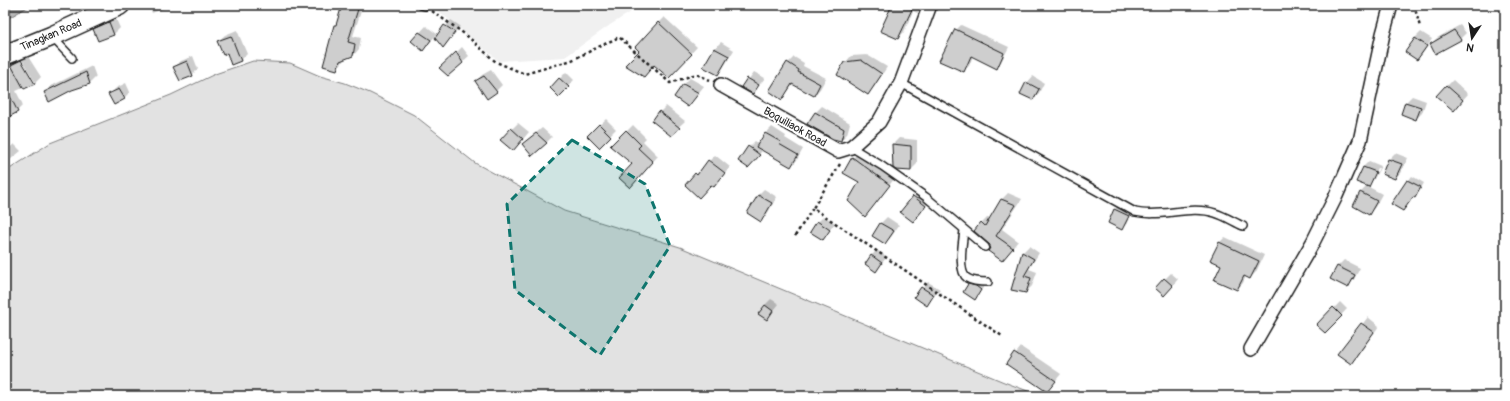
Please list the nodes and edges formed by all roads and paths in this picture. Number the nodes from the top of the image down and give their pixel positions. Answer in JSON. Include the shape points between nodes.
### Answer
{"nodes":[{"id":1,"x":120,"y":5,"type":"edge"},
{"id":2,"x":930,"y":5,"type":"edge"},
{"id":3,"x":1391,"y":5,"type":"edge"},
{"id":4,"x":1414,"y":5,"type":"edge"},
{"id":5,"x":423,"y":6,"type":"edge"},
{"id":6,"x":1420,"y":27,"type":"dead end"},
{"id":7,"x":52,"y":36,"type":"junction"},
{"id":8,"x":5,"y":55,"type":"edge"},
{"id":9,"x":72,"y":58,"type":"dead end"},
{"id":10,"x":901,"y":83,"type":"junction"},
{"id":11,"x":721,"y":85,"type":"joint"},
{"id":12,"x":851,"y":147,"type":"junction"},
{"id":13,"x":812,"y":208,"type":"junction"},
{"id":14,"x":1243,"y":226,"type":"dead end"},
{"id":15,"x":964,"y":230,"type":"junction"},
{"id":16,"x":795,"y":236,"type":"dead end"},
{"id":17,"x":985,"y":247,"type":"dead end"},
{"id":18,"x":988,"y":282,"type":"dead end"},
{"id":19,"x":1002,"y":336,"type":"dead end"},
{"id":20,"x":1251,"y":349,"type":"dead end"}],
"edges":[{"from":1,"to":7,"type":"street","name":"Tinagkan Road"},
{"from":2,"to":10,"type":"street"},
{"from":3,"to":20,"type":"street","via":[[1382,34],[1360,140],[1313,242]]},
{"from":4,"to":6,"type":"path"},
{"from":5,"to":11,"type":"path","via":[[466,36],[496,62],[525,74],[572,60],[618,37],[670,83],[696,74]]},
{"from":7,"to":8,"type":"street","name":"Tinagkan Road"},
{"from":7,"to":9,"type":"lane"},
{"from":10,"to":12,"type":"street","via":[[879,122]]},
{"from":10,"to":14,"type":"lane","via":[[1135,212],[1215,213]]},
{"from":11,"to":12,"type":"street","name":"Boquiliaok Road","via":[[838,151]]},
{"from":12,"to":13,"type":"path"},
{"from":12,"to":15,"type":"lane","via":[[926,197]]},
{"from":13,"to":16,"type":"path"},
{"from":13,"to":19,"type":"path"},
{"from":15,"to":17,"type":"lane"},
{"from":15,"to":18,"type":"lane","via":[[962,272],[971,280]]}]}
